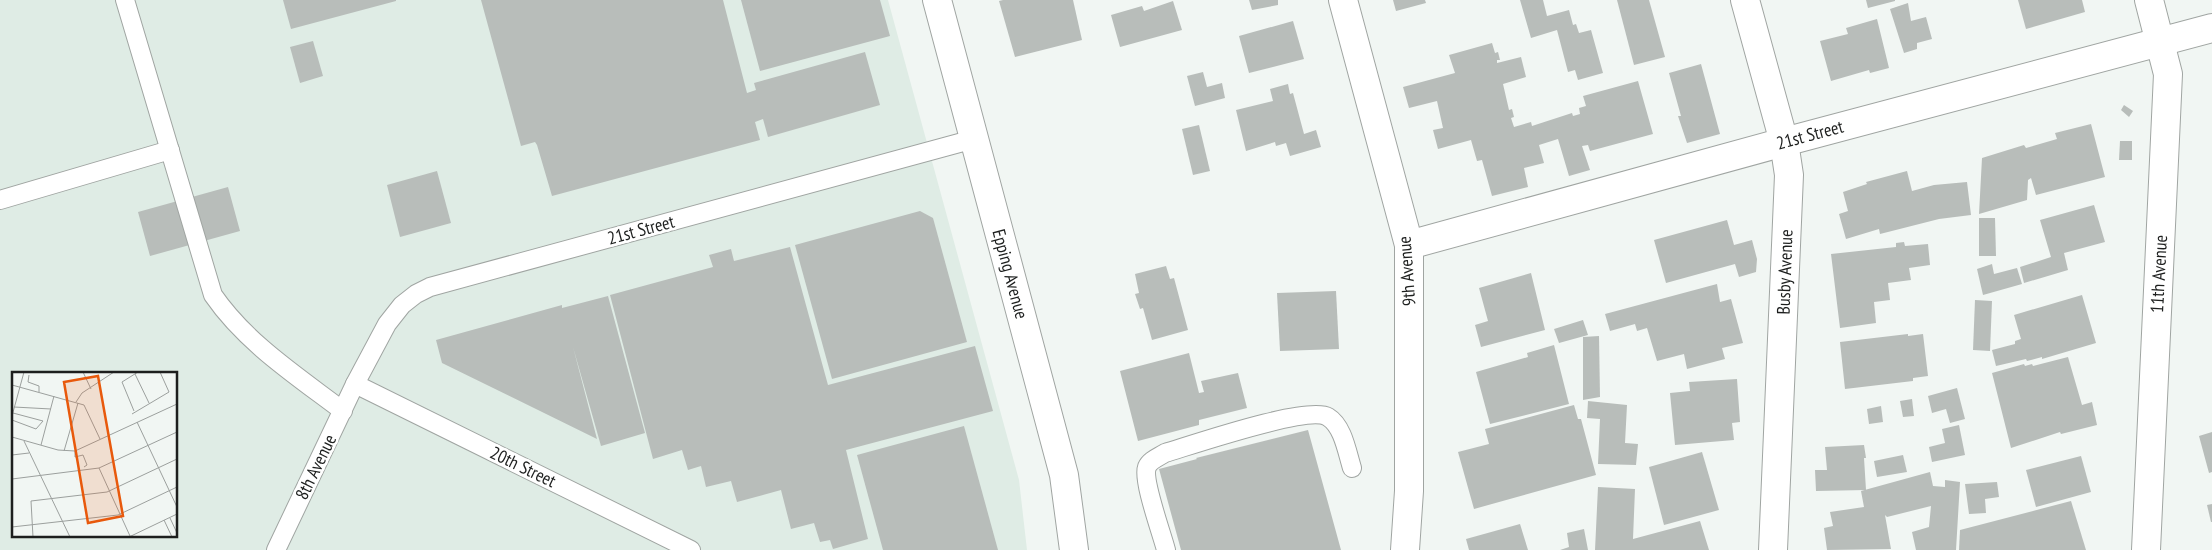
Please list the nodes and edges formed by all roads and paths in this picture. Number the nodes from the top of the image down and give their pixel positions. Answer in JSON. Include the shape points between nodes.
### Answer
{"nodes":[{"id":1,"x":126,"y":0,"type":"edge"},
{"id":2,"x":937,"y":0,"type":"edge"},
{"id":3,"x":1343,"y":0,"type":"edge"},
{"id":4,"x":1745,"y":0,"type":"edge"},
{"id":5,"x":2148,"y":0,"type":"edge"},
{"id":6,"x":2212,"y":28,"type":"edge"},
{"id":7,"x":2160,"y":41,"type":"junction"},
{"id":8,"x":974,"y":139,"type":"junction"},
{"id":9,"x":1784,"y":142,"type":"junction"},
{"id":10,"x":170,"y":150,"type":"junction"},
{"id":11,"x":0,"y":200,"type":"edge"},
{"id":12,"x":1409,"y":245,"type":"junction"},
{"id":13,"x":356,"y":384,"type":"junction"},
{"id":14,"x":343,"y":411,"type":"junction"},
{"id":15,"x":1352,"y":468,"type":"dead end"},
{"id":16,"x":276,"y":550,"type":"edge"},
{"id":17,"x":691,"y":550,"type":"edge"},
{"id":18,"x":1074,"y":550,"type":"edge"},
{"id":19,"x":1166,"y":550,"type":"edge"},
{"id":20,"x":1405,"y":550,"type":"edge"},
{"id":21,"x":1773,"y":550,"type":"edge"},
{"id":22,"x":2146,"y":550,"type":"edge"}],
"edges":[{"from":1,"to":10,"type":"lane"},
{"from":2,"to":8,"type":"street","name":"Epping Avenue"},
{"from":3,"to":12,"type":"street","name":"9th Avenue"},
{"from":4,"to":9,"type":"street","name":"Busby Avenue"},
{"from":5,"to":7,"type":"street","name":"11th Avenue"},
{"from":6,"to":7,"type":"street","name":"21st Street"},
{"from":7,"to":9,"type":"street","name":"21st Street"},
{"from":7,"to":22,"type":"street","name":"11th Avenue","via":[[2168,74]]},
{"from":8,"to":13,"type":"lane","name":"21st Street","via":[[430,287],[402,305],[387,324]]},
{"from":8,"to":18,"type":"street","name":"Epping Avenue","via":[[1064,475]]},
{"from":9,"to":12,"type":"street","name":"21st Street"},
{"from":9,"to":21,"type":"street","name":"Busby Avenue","via":[[1789,175]]},
{"from":10,"to":11,"type":"lane"},
{"from":10,"to":14,"type":"lane","via":[[212,296],[244,332]]},
{"from":12,"to":20,"type":"street","name":"9th Avenue","via":[[1409,491]]},
{"from":13,"to":14,"type":"lane","name":"8th Avenue"},
{"from":13,"to":17,"type":"lane","name":"20th Street"},
{"from":14,"to":16,"type":"lane","name":"8th Avenue"},
{"from":15,"to":19,"type":"lane","via":[[1339,429],[1329,417],[1321,414],[1284,419],[1165,453],[1150,461],[1146,468]]}]}
